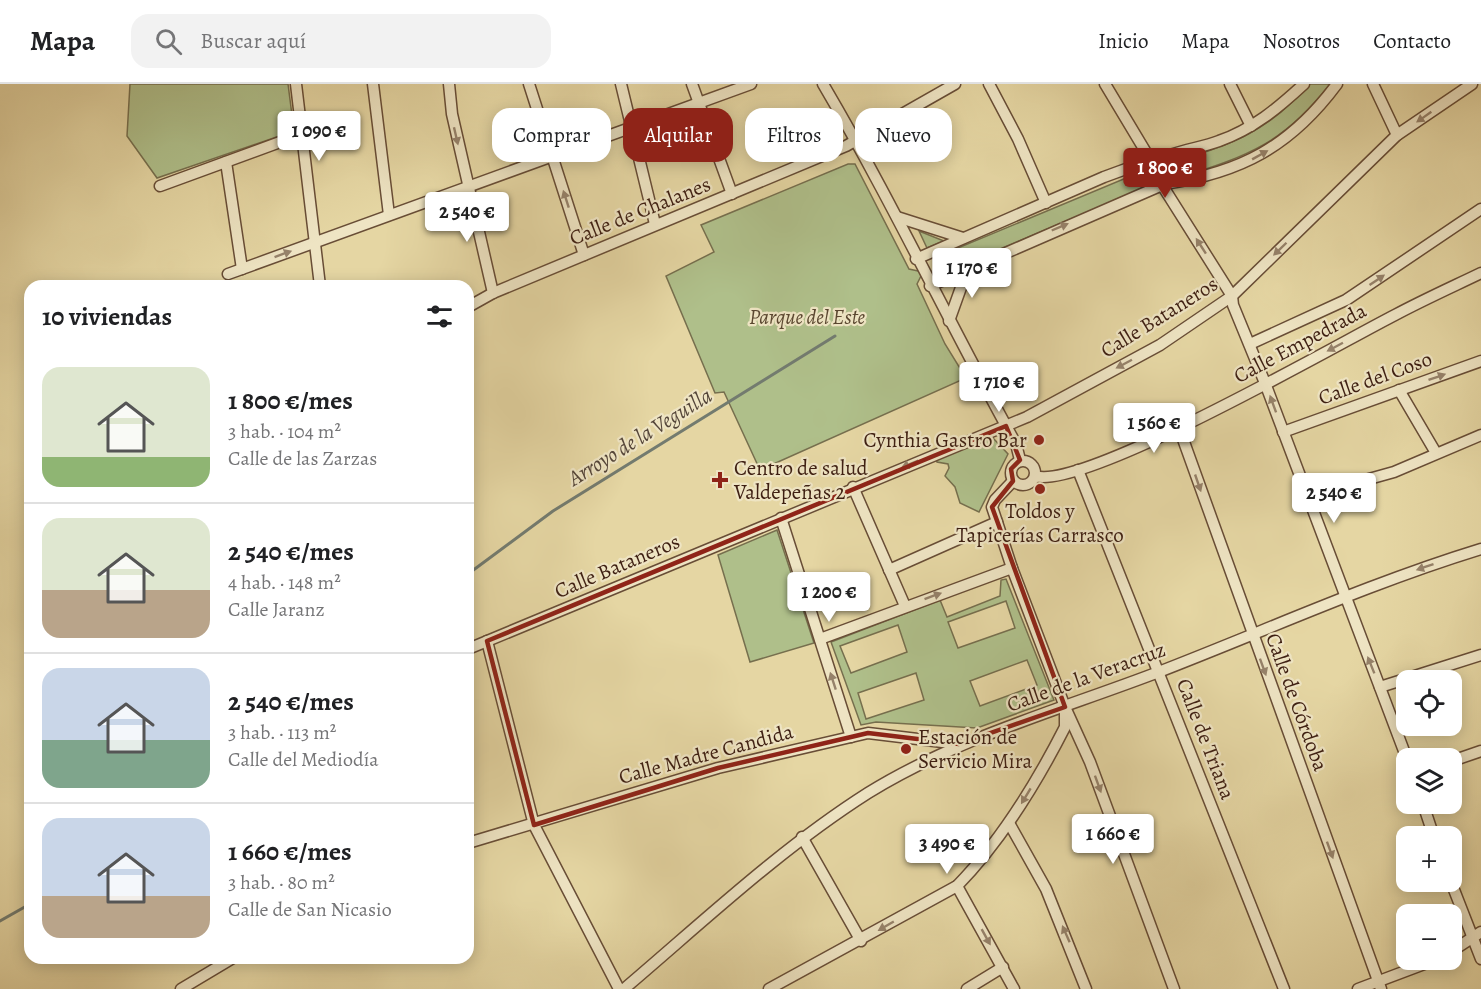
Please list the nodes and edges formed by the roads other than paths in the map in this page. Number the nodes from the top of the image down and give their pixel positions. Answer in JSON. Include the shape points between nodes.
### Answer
{"nodes":[{"id":1,"x":296,"y":84,"type":"edge"},
{"id":2,"x":373,"y":84,"type":"edge"},
{"id":3,"x":449,"y":84,"type":"edge"},
{"id":4,"x":529,"y":84,"type":"edge"},
{"id":5,"x":621,"y":84,"type":"edge"},
{"id":6,"x":692,"y":84,"type":"edge"},
{"id":7,"x":752,"y":84,"type":"edge"},
{"id":8,"x":823,"y":84,"type":"edge"},
{"id":9,"x":955,"y":84,"type":"edge"},
{"id":10,"x":989,"y":84,"type":"edge"},
{"id":11,"x":1106,"y":84,"type":"edge"},
{"id":12,"x":1230,"y":84,"type":"edge"},
{"id":13,"x":1304,"y":84,"type":"edge"},
{"id":14,"x":1337,"y":84,"type":"edge"},
{"id":15,"x":1373,"y":84,"type":"edge"},
{"id":16,"x":1472,"y":84,"type":"edge"},
{"id":17,"x":698,"y":103,"type":"junction"},
{"id":18,"x":537,"y":108,"type":"edge"},
{"id":19,"x":627,"y":108,"type":"edge"},
{"id":20,"x":684,"y":108,"type":"edge"},
{"id":21,"x":913,"y":108,"type":"edge"},
{"id":22,"x":1251,"y":126,"type":"junction"},
{"id":23,"x":302,"y":134,"type":"junction"},
{"id":24,"x":1397,"y":135,"type":"junction"},
{"id":25,"x":855,"y":139,"type":"edge"},
{"id":26,"x":855,"y":141,"type":"edge"},
{"id":27,"x":225,"y":162,"type":"junction"},
{"id":28,"x":536,"y":162,"type":"edge"},
{"id":29,"x":554,"y":162,"type":"edge"},
{"id":30,"x":640,"y":162,"type":"edge"},
{"id":31,"x":867,"y":162,"type":"edge"},
{"id":32,"x":1153,"y":164,"type":"junction"},
{"id":33,"x":1162,"y":185,"type":"junction"},
{"id":34,"x":160,"y":186,"type":"dead end"},
{"id":35,"x":468,"y":187,"type":"junction"},
{"id":36,"x":732,"y":194,"type":"junction"},
{"id":37,"x":1046,"y":203,"type":"junction"},
{"id":38,"x":1481,"y":209,"type":"edge"},
{"id":39,"x":389,"y":215,"type":"junction"},
{"id":40,"x":897,"y":217,"type":"junction"},
{"id":41,"x":655,"y":224,"type":"junction"},
{"id":42,"x":963,"y":238,"type":"junction"},
{"id":43,"x":314,"y":243,"type":"junction"},
{"id":44,"x":584,"y":255,"type":"junction"},
{"id":45,"x":916,"y":259,"type":"junction"},
{"id":46,"x":242,"y":268,"type":"junction"},
{"id":47,"x":968,"y":268,"type":"junction"},
{"id":48,"x":1481,"y":273,"type":"edge"},
{"id":49,"x":228,"y":274,"type":"dead end"},
{"id":50,"x":319,"y":280,"type":"edge"},
{"id":51,"x":930,"y":286,"type":"junction"},
{"id":52,"x":493,"y":292,"type":"junction"},
{"id":53,"x":1232,"y":296,"type":"junction"},
{"id":54,"x":474,"y":303,"type":"edge"},
{"id":55,"x":949,"y":321,"type":"junction"},
{"id":56,"x":1250,"y":344,"type":"junction"},
{"id":57,"x":1481,"y":361,"type":"edge"},
{"id":58,"x":1265,"y":383,"type":"junction"},
{"id":59,"x":1400,"y":390,"type":"junction"},
{"id":60,"x":1006,"y":426,"type":"junction"},
{"id":61,"x":1179,"y":428,"type":"junction"},
{"id":62,"x":1283,"y":432,"type":"junction"},
{"id":63,"x":1481,"y":435,"type":"edge"},
{"id":64,"x":1436,"y":453,"type":"junction"},
{"id":65,"x":1020,"y":460,"type":"junction"},
{"id":66,"x":1078,"y":470,"type":"junction"},
{"id":67,"x":1035,"y":476,"type":"junction"},
{"id":68,"x":1013,"y":481,"type":"junction"},
{"id":69,"x":853,"y":487,"type":"junction"},
{"id":70,"x":1308,"y":496,"type":"junction"},
{"id":71,"x":781,"y":518,"type":"junction"},
{"id":72,"x":997,"y":522,"type":"junction"},
{"id":73,"x":1481,"y":549,"type":"edge"},
{"id":74,"x":1012,"y":568,"type":"junction"},
{"id":75,"x":889,"y":570,"type":"junction"},
{"id":76,"x":1345,"y":597,"type":"junction"},
{"id":77,"x":905,"y":606,"type":"junction"},
{"id":78,"x":1252,"y":635,"type":"junction"},
{"id":79,"x":819,"y":639,"type":"junction"},
{"id":80,"x":487,"y":641,"type":"junction"},
{"id":81,"x":474,"y":646,"type":"edge"},
{"id":82,"x":1481,"y":655,"type":"edge"},
{"id":83,"x":1159,"y":672,"type":"junction"},
{"id":84,"x":1380,"y":687,"type":"junction"},
{"id":85,"x":1065,"y":707,"type":"junction"},
{"id":86,"x":1070,"y":728,"type":"junction"},
{"id":87,"x":851,"y":736,"type":"junction"},
{"id":88,"x":959,"y":744,"type":"junction"},
{"id":89,"x":1403,"y":748,"type":"edge"},
{"id":90,"x":1481,"y":751,"type":"edge"},
{"id":91,"x":1462,"y":758,"type":"edge"},
{"id":92,"x":1009,"y":823,"type":"junction"},
{"id":93,"x":534,"y":825,"type":"junction"},
{"id":94,"x":802,"y":837,"type":"junction"},
{"id":95,"x":474,"y":841,"type":"edge"},
{"id":96,"x":957,"y":886,"type":"junction"},
{"id":97,"x":1456,"y":892,"type":"edge"},
{"id":98,"x":1477,"y":935,"type":"edge"},
{"id":99,"x":861,"y":941,"type":"junction"},
{"id":100,"x":1462,"y":945,"type":"edge"},
{"id":101,"x":1481,"y":959,"type":"edge"},
{"id":102,"x":222,"y":964,"type":"edge"},
{"id":103,"x":1002,"y":967,"type":"junction"},
{"id":104,"x":1414,"y":970,"type":"edge"},
{"id":105,"x":787,"y":978,"type":"junction"},
{"id":106,"x":1380,"y":986,"type":"edge"},
{"id":107,"x":181,"y":989,"type":"edge"},
{"id":108,"x":619,"y":989,"type":"edge"},
{"id":109,"x":624,"y":989,"type":"edge"},
{"id":110,"x":769,"y":989,"type":"edge"},
{"id":111,"x":795,"y":989,"type":"edge"},
{"id":112,"x":967,"y":989,"type":"edge"},
{"id":113,"x":1014,"y":989,"type":"edge"},
{"id":114,"x":1086,"y":989,"type":"edge"},
{"id":115,"x":1174,"y":989,"type":"edge"},
{"id":116,"x":1284,"y":989,"type":"edge"},
{"id":117,"x":1358,"y":989,"type":"edge"}],
"edges":[{"from":1,"to":23,"type":"street"},
{"from":2,"to":39,"type":"street"},
{"from":3,"to":35,"type":"street","one_way":true},
{"from":4,"to":18,"type":"street"},
{"from":5,"to":19,"type":"street"},
{"from":6,"to":17,"type":"street"},
{"from":7,"to":17,"type":"street"},
{"from":8,"to":25,"type":"street"},
{"from":9,"to":21,"type":"street","name":"Calle de Chalanes"},
{"from":10,"to":37,"type":"street"},
{"from":11,"to":32,"type":"street"},
{"from":12,"to":22,"type":"street"},
{"from":13,"to":22,"type":"street","via":[[1271,114]]},
{"from":33,"to":14,"type":"street","one_way":true,"via":[[1230,168],[1261,154],[1294,134]]},
{"from":15,"to":24,"type":"street"},
{"from":16,"to":24,"type":"street","name":"Calle Bataneros","one_way":true},
{"from":17,"to":20,"type":"street"},
{"from":17,"to":36,"type":"street"},
{"from":22,"to":32,"type":"street"},
{"from":23,"to":27,"type":"street"},
{"from":23,"to":43,"type":"street"},
{"from":24,"to":53,"type":"street","name":"Calle Bataneros","one_way":true},
{"from":26,"to":36,"type":"street","name":"Calle de Chalanes"},
{"from":27,"to":34,"type":"street"},
{"from":27,"to":46,"type":"street"},
{"from":28,"to":35,"type":"street"},
{"from":44,"to":29,"type":"street","one_way":true},
{"from":30,"to":41,"type":"street"},
{"from":31,"to":40,"type":"street"},
{"from":32,"to":33,"type":"street","via":[[1147,174],[1149,181]]},
{"from":32,"to":33,"type":"street","via":[[1164,164],[1169,170],[1170,178]]},
{"from":32,"to":37,"type":"street","via":[[1134,166]]},
{"from":47,"to":33,"type":"street","one_way":true},
{"from":53,"to":33,"type":"street","one_way":true},
{"from":35,"to":39,"type":"street"},
{"from":35,"to":52,"type":"street"},
{"from":36,"to":41,"type":"street","name":"Calle de Chalanes"},
{"from":37,"to":42,"type":"street"},
{"from":56,"to":38,"type":"street","one_way":true,"via":[[1346,300]]},
{"from":39,"to":43,"type":"street"},
{"from":40,"to":42,"type":"street"},
{"from":40,"to":45,"type":"street"},
{"from":41,"to":44,"type":"street","name":"Calle de Chalanes"},
{"from":42,"to":45,"type":"street"},
{"from":46,"to":43,"type":"street","one_way":true},
{"from":43,"to":50,"type":"street"},
{"from":44,"to":52,"type":"street","name":"Calle de Chalanes"},
{"from":45,"to":51,"type":"street"},
{"from":46,"to":49,"type":"street"},
{"from":47,"to":51,"type":"street"},
{"from":47,"to":55,"type":"street"},
{"from":48,"to":58,"type":"street","name":"Calle Empedrada","one_way":true},
{"from":51,"to":55,"type":"street"},
{"from":52,"to":54,"type":"street","name":"Calle de Chalanes"},
{"from":53,"to":56,"type":"street"},
{"from":53,"to":60,"type":"street","name":"Calle Bataneros","one_way":true,"via":[[1160,345]]},
{"from":55,"to":60,"type":"street"},
{"from":56,"to":58,"type":"street"},
{"from":59,"to":57,"type":"street","name":"Calle del Coso","one_way":true},
{"from":58,"to":61,"type":"street","name":"Calle Empedrada"},
{"from":62,"to":58,"type":"street","one_way":true},
{"from":59,"to":62,"type":"street","name":"Calle del Coso"},
{"from":59,"to":64,"type":"street"},
{"from":60,"to":65,"type":"street"},
{"from":60,"to":69,"type":"street","name":"Calle Bataneros","one_way":true},
{"from":61,"to":66,"type":"street","name":"Calle Empedrada"},
{"from":61,"to":78,"type":"street","name":"Calle de Córdoba","one_way":true},
{"from":62,"to":70,"type":"street"},
{"from":63,"to":64,"type":"street"},
{"from":64,"to":70,"type":"street","via":[[1394,472]]},
{"from":65,"to":67,"type":"street","via":[[1032,464]]},
{"from":65,"to":68,"type":"street","via":[[1011,469]]},
{"from":66,"to":67,"type":"street","name":"Calle Empedrada","via":[[1045,479]]},
{"from":66,"to":83,"type":"street","name":"Calle de Triana"},
{"from":67,"to":68,"type":"street","via":[[1025,485]]},
{"from":68,"to":72,"type":"street","via":[[992,507]]},
{"from":69,"to":71,"type":"street","name":"Calle Bataneros"},
{"from":69,"to":75,"type":"street"},
{"from":70,"to":76,"type":"street"},
{"from":71,"to":79,"type":"street"},
{"from":71,"to":80,"type":"street","name":"Calle Bataneros"},
{"from":72,"to":74,"type":"street"},
{"from":72,"to":75,"type":"street"},
{"from":73,"to":76,"type":"street","name":"Calle de la Veracruz","one_way":true},
{"from":77,"to":74,"type":"street","one_way":true},
{"from":74,"to":85,"type":"street"},
{"from":75,"to":77,"type":"street"},
{"from":76,"to":78,"type":"street","name":"Calle de la Veracruz"},
{"from":84,"to":76,"type":"street","one_way":true},
{"from":77,"to":79,"type":"street"},
{"from":78,"to":83,"type":"street","name":"Calle de la Veracruz"},
{"from":78,"to":106,"type":"street","name":"Calle de Córdoba","one_way":true},
{"from":87,"to":79,"type":"street","one_way":true},
{"from":80,"to":81,"type":"street","name":"Calle Bataneros"},
{"from":80,"to":93,"type":"street"},
{"from":82,"to":84,"type":"street"},
{"from":83,"to":85,"type":"street","name":"Calle de la Veracruz"},
{"from":83,"to":116,"type":"street","name":"Calle de Triana"},
{"from":84,"to":89,"type":"street"},
{"from":85,"to":86,"type":"street"},
{"from":85,"to":88,"type":"street","name":"Calle de la Veracruz"},
{"from":86,"to":92,"type":"street","one_way":true},
{"from":86,"to":115,"type":"street","one_way":true,"via":[[1090,762]]},
{"from":87,"to":88,"type":"street","name":"Calle Madre Candida","via":[[868,733]]},
{"from":87,"to":93,"type":"street","name":"Calle Madre Candida","via":[[718,768]]},
{"from":88,"to":94,"type":"street","name":"Calle de la Veracruz","via":[[871,792]]},
{"from":90,"to":91,"type":"street"},
{"from":92,"to":96,"type":"street"},
{"from":114,"to":92,"type":"street","one_way":true,"via":[[1046,889]]},
{"from":93,"to":95,"type":"street","name":"Calle Madre Candida"},
{"from":93,"to":108,"type":"street"},
{"from":94,"to":99,"type":"street"},
{"from":94,"to":109,"type":"street","name":"Calle de la Veracruz"},
{"from":96,"to":99,"type":"street","one_way":true},
{"from":96,"to":103,"type":"street","one_way":true},
{"from":97,"to":98,"type":"street"},
{"from":98,"to":100,"type":"street"},
{"from":98,"to":101,"type":"street"},
{"from":99,"to":105,"type":"street"},
{"from":102,"to":107,"type":"street"},
{"from":103,"to":112,"type":"street"},
{"from":103,"to":113,"type":"street"},
{"from":104,"to":106,"type":"street"},
{"from":105,"to":110,"type":"street"},
{"from":105,"to":111,"type":"street"},
{"from":106,"to":117,"type":"street"}]}
